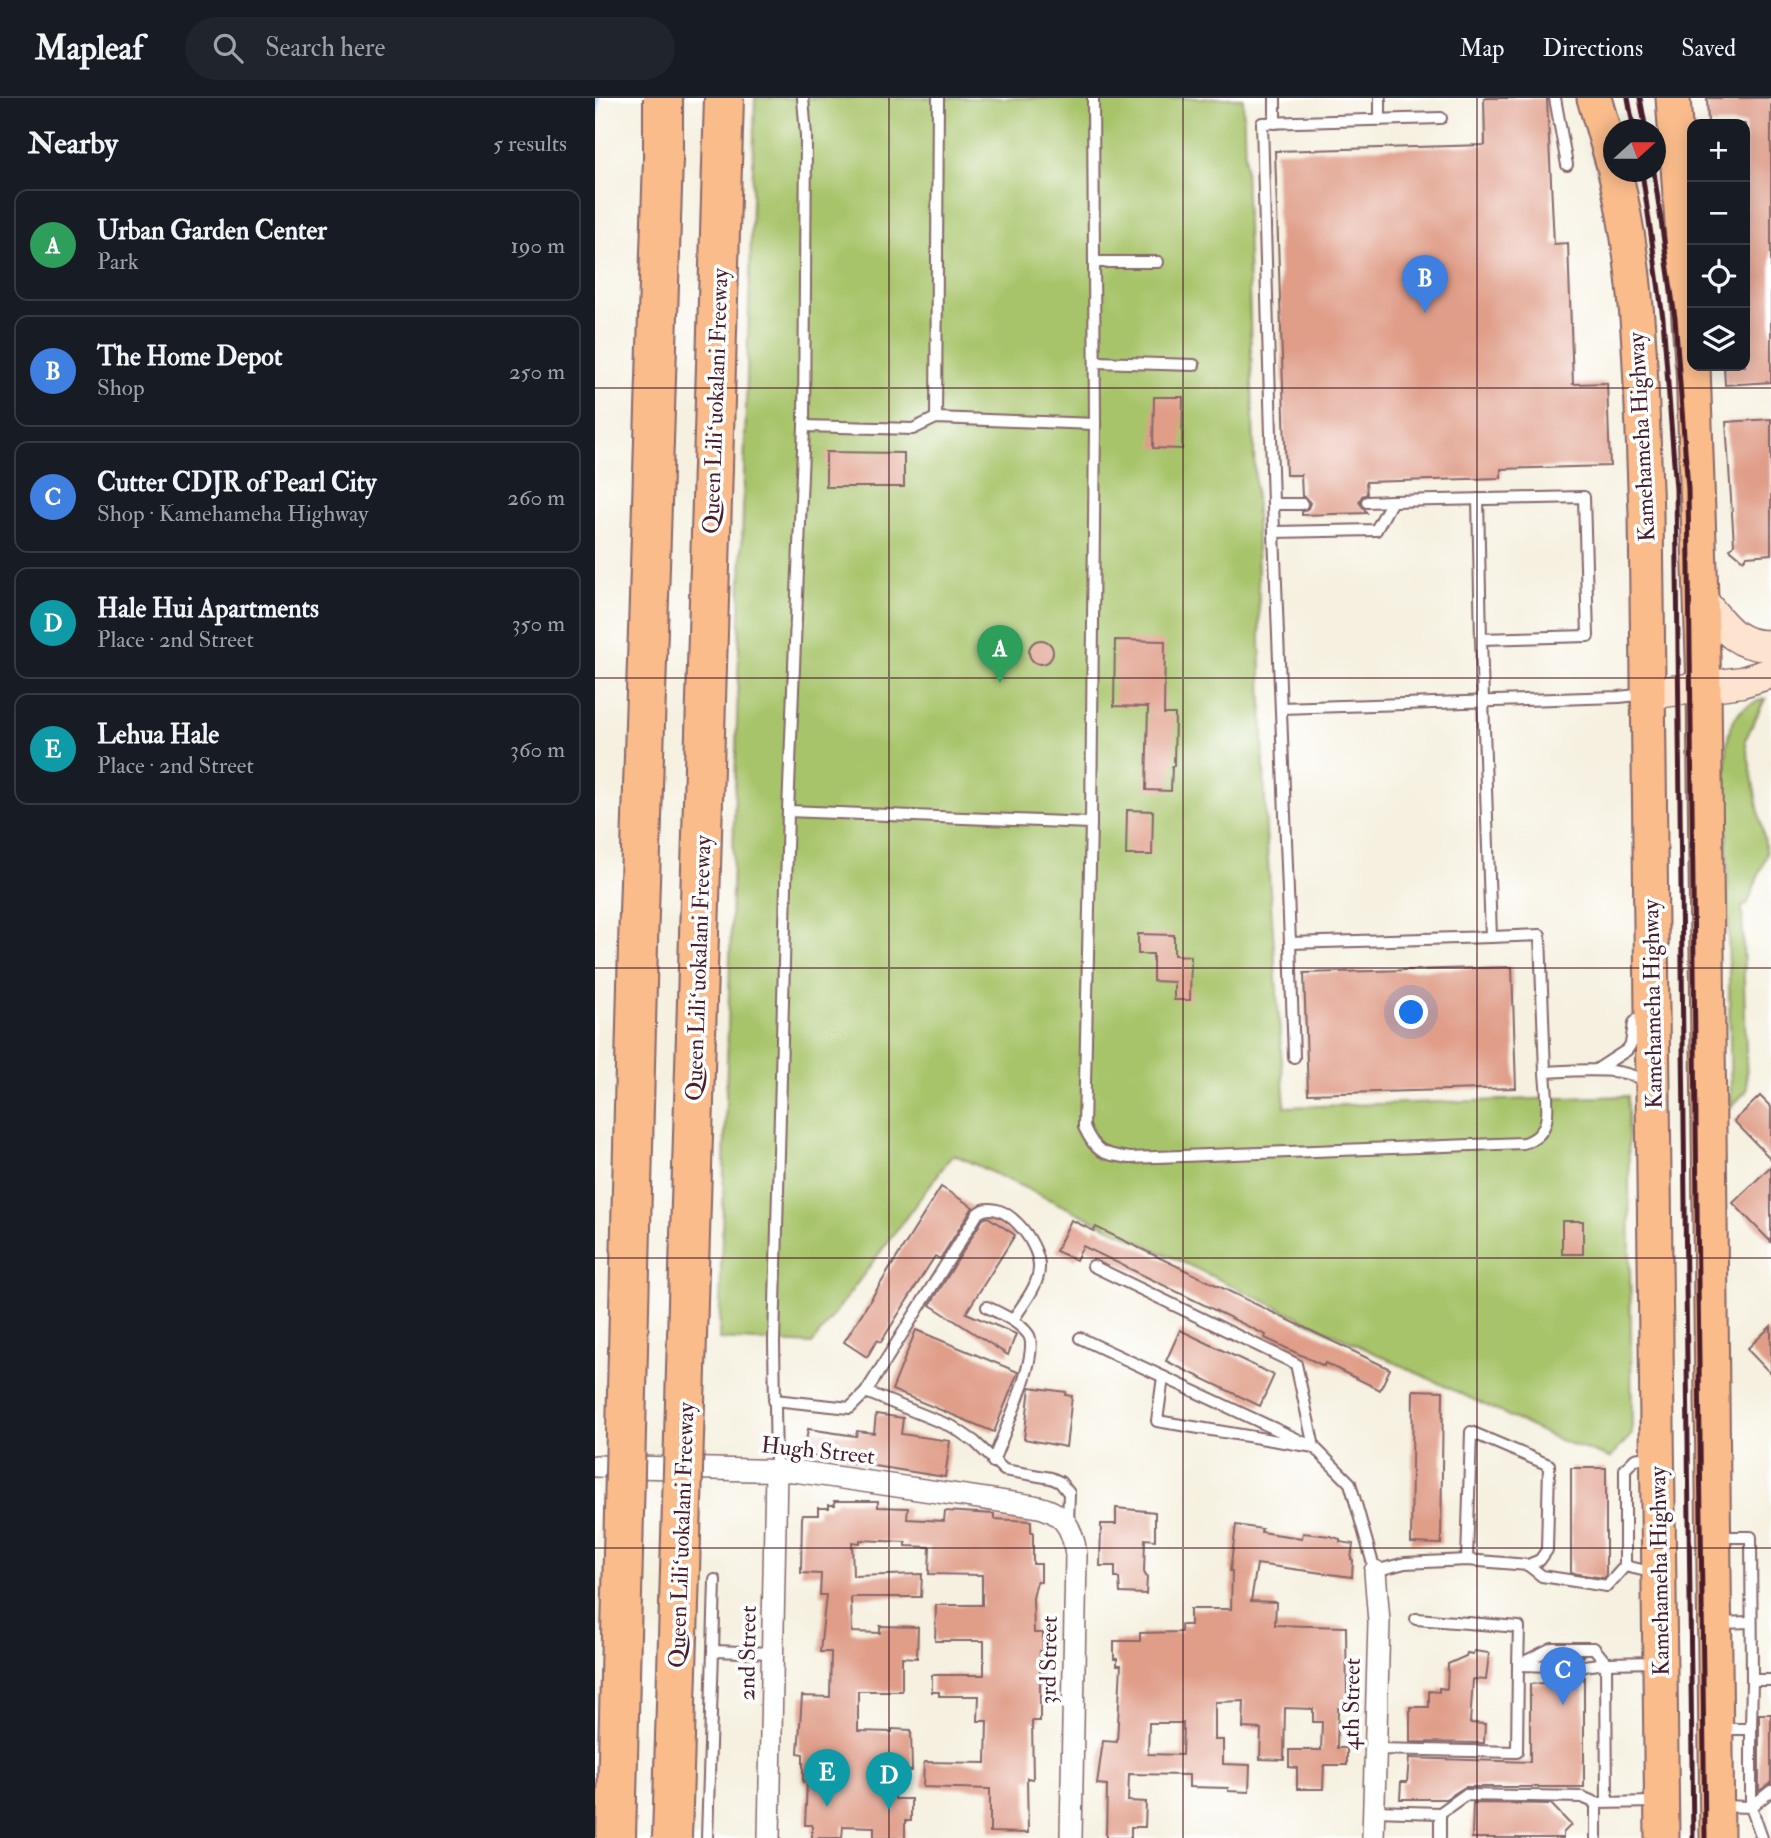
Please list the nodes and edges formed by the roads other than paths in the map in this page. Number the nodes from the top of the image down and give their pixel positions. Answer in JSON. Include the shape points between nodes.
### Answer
{"nodes":[{"id":1,"x":663,"y":98,"type":"edge"},
{"id":2,"x":724,"y":98,"type":"edge"},
{"id":3,"x":803,"y":98,"type":"edge"},
{"id":4,"x":938,"y":98,"type":"edge"},
{"id":5,"x":1093,"y":98,"type":"edge"},
{"id":6,"x":1275,"y":98,"type":"edge"},
{"id":7,"x":1380,"y":98,"type":"edge"},
{"id":8,"x":1555,"y":98,"type":"edge"},
{"id":9,"x":1594,"y":98,"type":"edge"},
{"id":10,"x":1673,"y":98,"type":"edge"},
{"id":11,"x":1441,"y":118,"type":"dead end"},
{"id":12,"x":1380,"y":120,"type":"junction"},
{"id":13,"x":1275,"y":123,"type":"junction"},
{"id":14,"x":1603,"y":129,"type":"edge"},
{"id":15,"x":1567,"y":165,"type":"dead end"},
{"id":16,"x":1618,"y":182,"type":"edge"},
{"id":17,"x":1686,"y":206,"type":"edge"},
{"id":18,"x":1095,"y":262,"type":"junction"},
{"id":19,"x":1158,"y":262,"type":"dead end"},
{"id":20,"x":1690,"y":308,"type":"edge"},
{"id":21,"x":1095,"y":362,"type":"junction"},
{"id":22,"x":1194,"y":365,"type":"dead end"},
{"id":23,"x":1692,"y":371,"type":"edge"},
{"id":24,"x":936,"y":418,"type":"junction"},
{"id":25,"x":1095,"y":424,"type":"junction"},
{"id":26,"x":804,"y":426,"type":"junction"},
{"id":27,"x":1478,"y":499,"type":"junction"},
{"id":28,"x":1391,"y":501,"type":"junction"},
{"id":29,"x":1367,"y":502,"type":"dead end"},
{"id":30,"x":1302,"y":504,"type":"dead end"},
{"id":31,"x":1273,"y":505,"type":"junction"},
{"id":32,"x":1274,"y":532,"type":"junction"},
{"id":33,"x":1702,"y":600,"type":"junction"},
{"id":34,"x":1481,"y":639,"type":"junction"},
{"id":35,"x":1771,"y":645,"type":"edge"},
{"id":36,"x":1771,"y":673,"type":"edge"},
{"id":37,"x":1704,"y":687,"type":"junction"},
{"id":38,"x":1649,"y":694,"type":"junction"},
{"id":39,"x":1483,"y":701,"type":"junction"},
{"id":40,"x":1281,"y":708,"type":"junction"},
{"id":41,"x":789,"y":811,"type":"junction"},
{"id":42,"x":1091,"y":822,"type":"junction"},
{"id":43,"x":1491,"y":937,"type":"junction"},
{"id":44,"x":1290,"y":943,"type":"junction"},
{"id":45,"x":1652,"y":1003,"type":"junction"},
{"id":46,"x":1294,"y":1057,"type":"dead end"},
{"id":47,"x":1595,"y":1070,"type":"junction"},
{"id":48,"x":1545,"y":1072,"type":"junction"},
{"id":49,"x":1654,"y":1100,"type":"junction"},
{"id":50,"x":1093,"y":1266,"type":"dead end"},
{"id":51,"x":987,"y":1307,"type":"dead end"},
{"id":52,"x":1013,"y":1320,"type":"junction"},
{"id":53,"x":1080,"y":1338,"type":"dead end"},
{"id":54,"x":1163,"y":1377,"type":"junction"},
{"id":55,"x":866,"y":1392,"type":"junction"},
{"id":56,"x":774,"y":1400,"type":"junction"},
{"id":57,"x":1314,"y":1447,"type":"junction"},
{"id":58,"x":1658,"y":1455,"type":"junction"},
{"id":59,"x":993,"y":1462,"type":"junction"},
{"id":60,"x":595,"y":1466,"type":"edge"},
{"id":61,"x":776,"y":1470,"type":"junction"},
{"id":62,"x":1067,"y":1524,"type":"junction"},
{"id":63,"x":1714,"y":1537,"type":"junction"},
{"id":64,"x":1467,"y":1560,"type":"junction"},
{"id":65,"x":1528,"y":1565,"type":"junction"},
{"id":66,"x":1625,"y":1566,"type":"junction"},
{"id":67,"x":1375,"y":1572,"type":"junction"},
{"id":68,"x":1660,"y":1574,"type":"junction"},
{"id":69,"x":715,"y":1580,"type":"dead end"},
{"id":70,"x":1416,"y":1619,"type":"dead end"},
{"id":71,"x":1751,"y":1622,"type":"junction"},
{"id":72,"x":1714,"y":1623,"type":"junction"},
{"id":73,"x":713,"y":1651,"type":"junction"},
{"id":74,"x":774,"y":1653,"type":"junction"},
{"id":75,"x":1660,"y":1662,"type":"junction"},
{"id":76,"x":1605,"y":1663,"type":"junction"},
{"id":77,"x":1518,"y":1665,"type":"junction"},
{"id":78,"x":1556,"y":1666,"type":"dead end"},
{"id":79,"x":1584,"y":1666,"type":"dead end"},
{"id":80,"x":1752,"y":1680,"type":"junction"},
{"id":81,"x":1771,"y":1680,"type":"edge"},
{"id":82,"x":1716,"y":1729,"type":"junction"},
{"id":83,"x":1751,"y":1729,"type":"junction"},
{"id":84,"x":1376,"y":1749,"type":"junction"},
{"id":85,"x":1771,"y":1791,"type":"edge"},
{"id":86,"x":1601,"y":1802,"type":"junction"},
{"id":87,"x":1662,"y":1802,"type":"junction"},
{"id":88,"x":1751,"y":1807,"type":"junction"},
{"id":89,"x":1374,"y":1811,"type":"junction"},
{"id":90,"x":1440,"y":1813,"type":"junction"},
{"id":91,"x":1717,"y":1822,"type":"edge"},
{"id":92,"x":616,"y":1838,"type":"edge"},
{"id":93,"x":672,"y":1838,"type":"edge"},
{"id":94,"x":707,"y":1838,"type":"edge"},
{"id":95,"x":769,"y":1838,"type":"edge"},
{"id":96,"x":1071,"y":1838,"type":"edge"},
{"id":97,"x":1373,"y":1838,"type":"edge"},
{"id":98,"x":1440,"y":1838,"type":"edge"},
{"id":99,"x":1595,"y":1838,"type":"edge"},
{"id":100,"x":1662,"y":1838,"type":"edge"},
{"id":101,"x":1762,"y":1838,"type":"edge"}],
"edges":[{"from":1,"to":92,"type":"highway","bridge":true},
{"from":2,"to":93,"type":"highway","name":"Queen Liliʻuokalani Freeway","bridge":true},
{"from":3,"to":26,"type":"lane"},
{"from":4,"to":24,"type":"lane"},
{"from":5,"to":18,"type":"lane"},
{"from":6,"to":13,"type":"lane"},
{"from":7,"to":12,"type":"lane"},
{"from":8,"to":15,"type":"lane"},
{"from":9,"to":14,"type":"main road"},
{"from":10,"to":17,"type":"main road"},
{"from":11,"to":12,"type":"lane"},
{"from":12,"to":13,"type":"lane"},
{"from":13,"to":31,"type":"lane","via":[[1262,123]]},
{"from":16,"to":38,"type":"main road","name":"Kamehameha Highway","via":[[1630,252],[1640,368]]},
{"from":17,"to":20,"type":"main road"},
{"from":18,"to":19,"type":"lane"},
{"from":18,"to":21,"type":"lane"},
{"from":21,"to":22,"type":"lane"},
{"from":21,"to":25,"type":"lane"},
{"from":23,"to":33,"type":"main road"},
{"from":24,"to":25,"type":"lane"},
{"from":24,"to":26,"type":"lane","via":[[913,429]]},
{"from":25,"to":42,"type":"lane"},
{"from":26,"to":41,"type":"lane"},
{"from":27,"to":28,"type":"lane"},
{"from":27,"to":34,"type":"lane"},
{"from":27,"to":34,"type":"lane","via":[[1584,497],[1588,636]]},
{"from":28,"to":29,"type":"lane"},
{"from":28,"to":32,"type":"lane","via":[[1376,530]]},
{"from":30,"to":31,"type":"lane"},
{"from":31,"to":32,"type":"lane"},
{"from":32,"to":40,"type":"lane"},
{"from":33,"to":35,"type":"main road","via":[[1743,642]]},
{"from":33,"to":37,"type":"main road"},
{"from":34,"to":39,"type":"lane"},
{"from":36,"to":37,"type":"main road"},
{"from":37,"to":38,"type":"main road"},
{"from":37,"to":63,"type":"main road"},
{"from":38,"to":39,"type":"lane"},
{"from":38,"to":45,"type":"main road","name":"Kamehameha Highway"},
{"from":39,"to":40,"type":"lane"},
{"from":39,"to":43,"type":"lane"},
{"from":40,"to":44,"type":"lane"},
{"from":41,"to":42,"type":"lane"},
{"from":41,"to":56,"type":"lane"},
{"from":42,"to":48,"type":"lane","via":[[1084,1127],[1093,1147],[1130,1158],[1523,1143],[1543,1132],[1547,1119]]},
{"from":43,"to":44,"type":"lane"},
{"from":43,"to":48,"type":"lane","via":[[1540,935]]},
{"from":44,"to":46,"type":"lane"},
{"from":45,"to":47,"type":"lane","via":[[1634,1023],[1627,1050]]},
{"from":45,"to":49,"type":"main road","name":"Kamehameha Highway"},
{"from":47,"to":48,"type":"lane"},
{"from":47,"to":49,"type":"lane","via":[[1630,1074],[1643,1081]]},
{"from":49,"to":58,"type":"main road","name":"Kamehameha Highway"},
{"from":50,"to":57,"type":"lane","via":[[1296,1364]]},
{"from":51,"to":52,"type":"lane"},
{"from":52,"to":55,"type":"lane","via":[[1037,1280],[1037,1253],[1020,1224],[997,1210],[983,1209]]},
{"from":52,"to":59,"type":"lane","via":[[1029,1335],[1030,1366]]},
{"from":53,"to":54,"type":"lane"},
{"from":54,"to":57,"type":"lane"},
{"from":54,"to":57,"type":"lane","via":[[1157,1421]]},
{"from":55,"to":56,"type":"lane","via":[[850,1408]]},
{"from":55,"to":59,"type":"lane","via":[[953,1427]]},
{"from":56,"to":61,"type":"lane"},
{"from":57,"to":67,"type":"lane","via":[[1350,1483]]},
{"from":58,"to":66,"type":"lane","via":[[1635,1460],[1625,1469]]},
{"from":58,"to":68,"type":"main road","name":"Kamehameha Highway"},
{"from":59,"to":62,"type":"lane","via":[[1004,1470],[1060,1482],[1069,1493]]},
{"from":60,"to":61,"type":"street","name":"Hugh Street"},
{"from":61,"to":62,"type":"street","name":"Hugh Street","via":[[1034,1506],[1055,1513]]},
{"from":61,"to":74,"type":"street","name":"2nd Street"},
{"from":62,"to":96,"type":"street","name":"3rd Street","via":[[1076,1555]]},
{"from":63,"to":71,"type":"lane","via":[[1751,1537]]},
{"from":63,"to":72,"type":"main road"},
{"from":64,"to":65,"type":"lane"},
{"from":64,"to":65,"type":"lane","via":[[1471,1432],[1549,1465],[1547,1550],[1540,1560]]},
{"from":64,"to":67,"type":"lane","via":[[1405,1563]]},
{"from":65,"to":66,"type":"lane","via":[[1542,1576],[1607,1586]]},
{"from":66,"to":68,"type":"lane"},
{"from":67,"to":84,"type":"street","name":"4th Street","via":[[1379,1622]]},
{"from":68,"to":75,"type":"main road","name":"Kamehameha Highway"},
{"from":69,"to":73,"type":"lane"},
{"from":70,"to":77,"type":"lane","via":[[1519,1627]]},
{"from":71,"to":72,"type":"lane"},
{"from":71,"to":80,"type":"lane"},
{"from":72,"to":82,"type":"main road"},
{"from":73,"to":74,"type":"lane"},
{"from":73,"to":94,"type":"lane"},
{"from":74,"to":95,"type":"street","name":"2nd Street"},
{"from":75,"to":76,"type":"lane"},
{"from":75,"to":87,"type":"main road","name":"Kamehameha Highway"},
{"from":76,"to":77,"type":"lane","via":[[1594,1648],[1552,1648]]},
{"from":76,"to":79,"type":"lane"},
{"from":76,"to":86,"type":"lane"},
{"from":77,"to":78,"type":"lane"},
{"from":77,"to":84,"type":"lane","via":[[1517,1752]]},
{"from":80,"to":81,"type":"lane"},
{"from":80,"to":83,"type":"lane"},
{"from":82,"to":83,"type":"lane"},
{"from":82,"to":91,"type":"main road"},
{"from":83,"to":88,"type":"lane"},
{"from":84,"to":89,"type":"street","name":"4th Street"},
{"from":85,"to":88,"type":"lane"},
{"from":86,"to":87,"type":"lane"},
{"from":86,"to":90,"type":"lane","via":[[1582,1797],[1465,1795]]},
{"from":86,"to":99,"type":"lane"},
{"from":87,"to":100,"type":"main road","name":"Kamehameha Highway"},
{"from":88,"to":91,"type":"lane"},
{"from":88,"to":101,"type":"lane"},
{"from":89,"to":90,"type":"lane"},
{"from":89,"to":97,"type":"street","name":"4th Street"},
{"from":90,"to":98,"type":"lane"}]}
